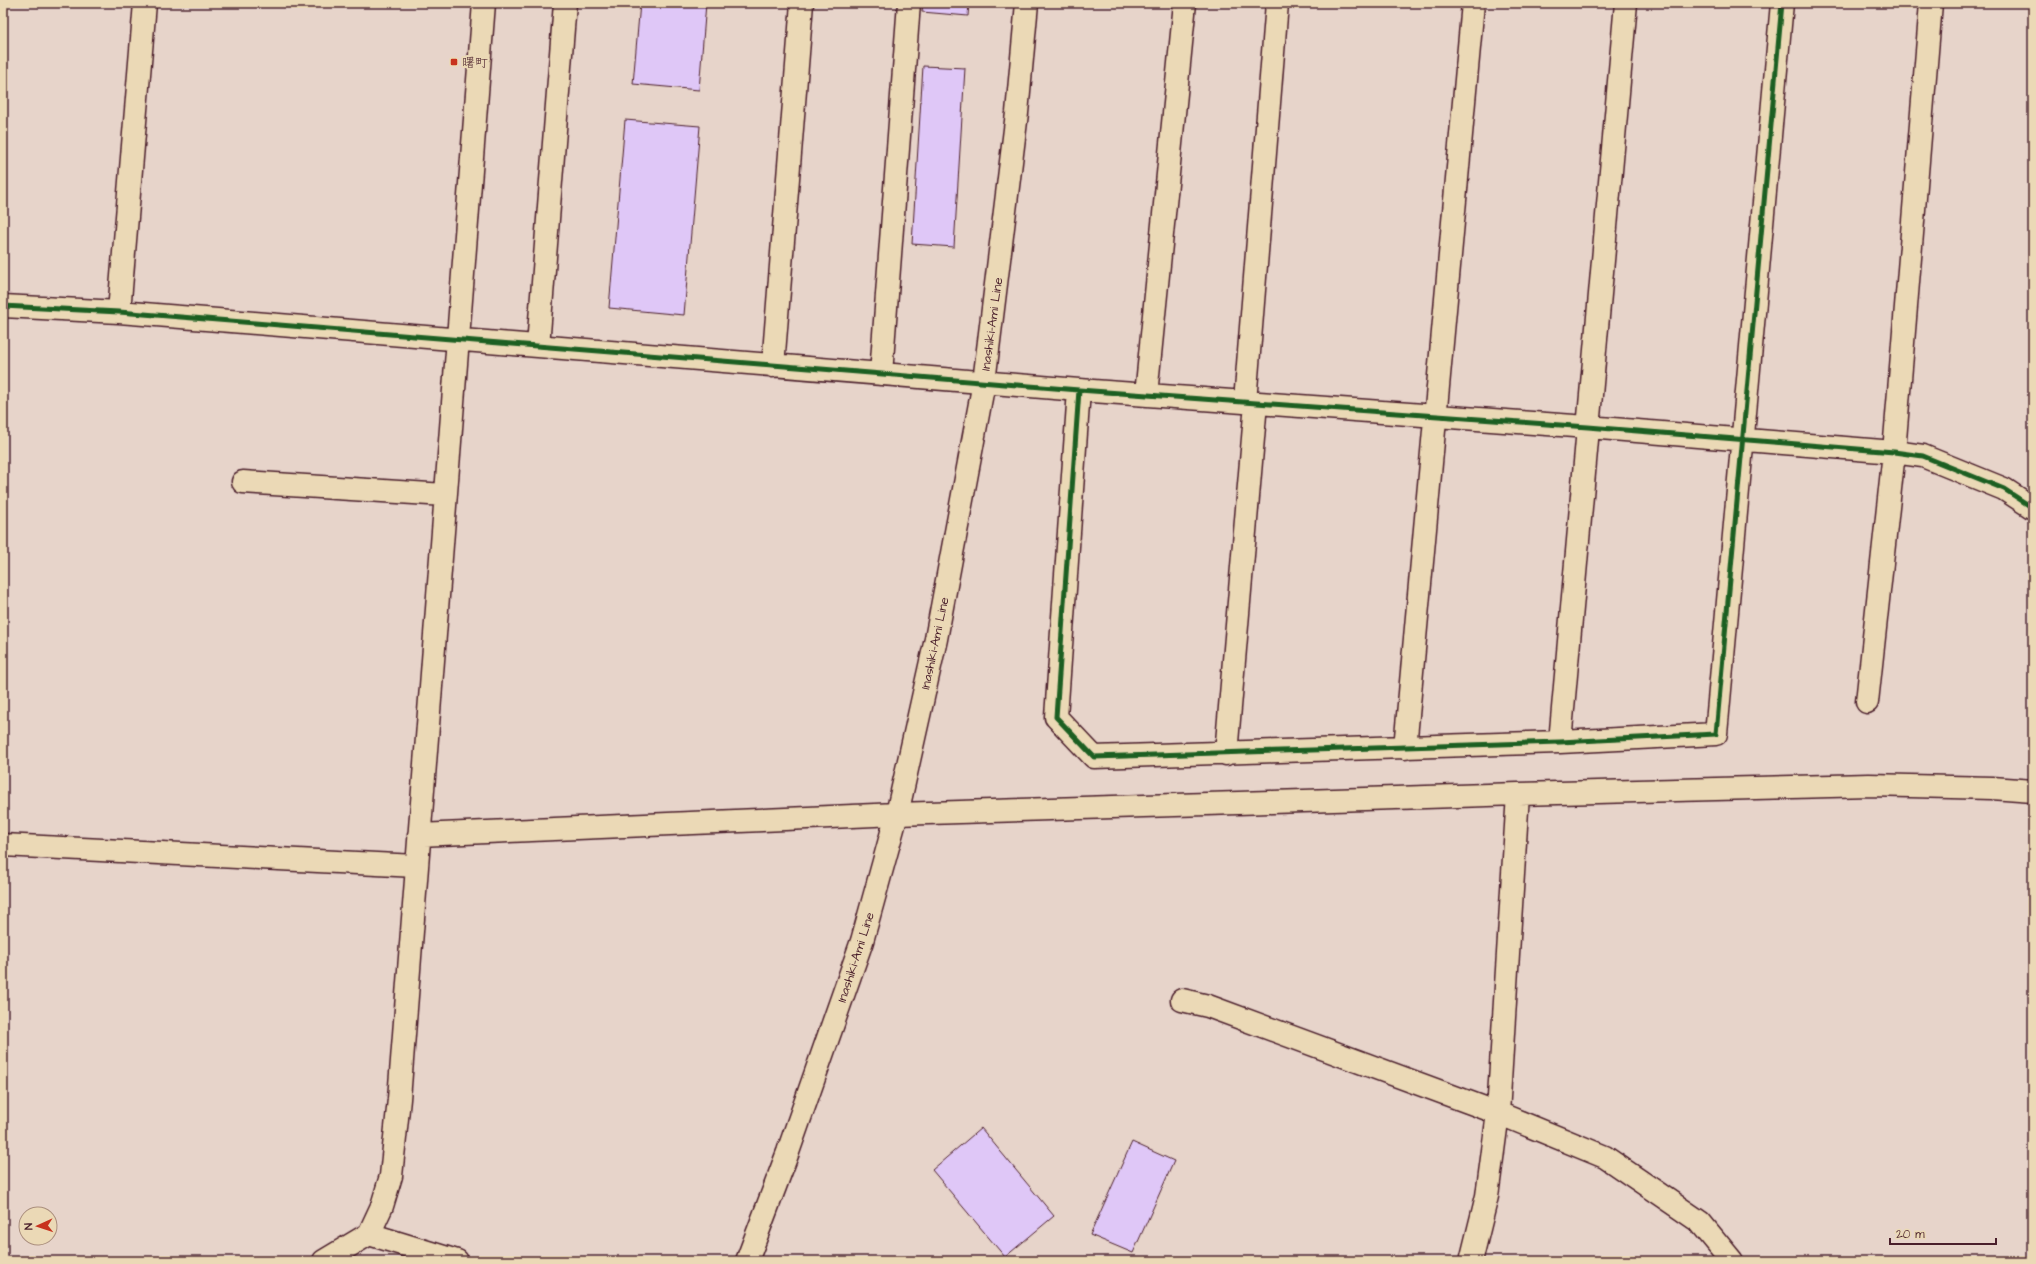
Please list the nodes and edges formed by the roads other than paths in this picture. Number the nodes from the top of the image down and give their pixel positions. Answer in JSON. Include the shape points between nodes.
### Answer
{"nodes":[{"id":1,"x":145,"y":3,"type":"edge"},
{"id":2,"x":484,"y":3,"type":"edge"},
{"id":3,"x":565,"y":3,"type":"edge"},
{"id":4,"x":802,"y":3,"type":"edge"},
{"id":5,"x":909,"y":3,"type":"edge"},
{"id":6,"x":1027,"y":3,"type":"edge"},
{"id":7,"x":1185,"y":3,"type":"edge"},
{"id":8,"x":1277,"y":3,"type":"edge"},
{"id":9,"x":1473,"y":3,"type":"edge"},
{"id":10,"x":1626,"y":3,"type":"edge"},
{"id":11,"x":1782,"y":3,"type":"edge"},
{"id":12,"x":1932,"y":3,"type":"edge"},
{"id":13,"x":3,"y":306,"type":"edge"},
{"id":14,"x":119,"y":312,"type":"junction"},
{"id":15,"x":457,"y":340,"type":"junction"},
{"id":16,"x":538,"y":346,"type":"junction"},
{"id":17,"x":773,"y":366,"type":"junction"},
{"id":18,"x":881,"y":374,"type":"junction"},
{"id":19,"x":984,"y":382,"type":"junction"},
{"id":20,"x":1079,"y":390,"type":"junction"},
{"id":21,"x":1146,"y":395,"type":"junction"},
{"id":22,"x":1251,"y":403,"type":"junction"},
{"id":23,"x":1434,"y":417,"type":"junction"},
{"id":24,"x":1588,"y":427,"type":"junction"},
{"id":25,"x":1742,"y":441,"type":"junction"},
{"id":26,"x":1894,"y":452,"type":"junction"},
{"id":27,"x":243,"y":482,"type":"dead end"},
{"id":28,"x":445,"y":495,"type":"junction"},
{"id":29,"x":2033,"y":508,"type":"edge"},
{"id":30,"x":1866,"y":702,"type":"dead end"},
{"id":31,"x":1560,"y":742,"type":"junction"},
{"id":32,"x":1404,"y":748,"type":"junction"},
{"id":33,"x":1226,"y":754,"type":"junction"},
{"id":34,"x":2033,"y":791,"type":"edge"},
{"id":35,"x":1518,"y":794,"type":"junction"},
{"id":36,"x":897,"y":814,"type":"junction"},
{"id":37,"x":419,"y":835,"type":"junction"},
{"id":38,"x":3,"y":845,"type":"edge"},
{"id":39,"x":416,"y":866,"type":"junction"},
{"id":40,"x":1182,"y":1000,"type":"dead end"},
{"id":41,"x":1498,"y":1113,"type":"junction"},
{"id":42,"x":369,"y":1234,"type":"junction"},
{"id":43,"x":324,"y":1261,"type":"edge"},
{"id":44,"x":458,"y":1261,"type":"edge"},
{"id":45,"x":747,"y":1261,"type":"edge"},
{"id":46,"x":1471,"y":1261,"type":"edge"},
{"id":47,"x":1732,"y":1261,"type":"edge"}],
"edges":[{"from":1,"to":14,"type":"street"},
{"from":2,"to":15,"type":"street"},
{"from":3,"to":16,"type":"street"},
{"from":4,"to":17,"type":"street"},
{"from":5,"to":18,"type":"street"},
{"from":6,"to":19,"type":"street","name":"Inashiki-Ami Line","via":[[1018,113]]},
{"from":7,"to":21,"type":"street"},
{"from":8,"to":22,"type":"street"},
{"from":9,"to":23,"type":"street"},
{"from":10,"to":24,"type":"street"},
{"from":11,"to":25,"type":"street"},
{"from":12,"to":26,"type":"street"},
{"from":13,"to":14,"type":"street"},
{"from":14,"to":15,"type":"street"},
{"from":15,"to":16,"type":"street"},
{"from":15,"to":28,"type":"street"},
{"from":16,"to":17,"type":"street"},
{"from":17,"to":18,"type":"street"},
{"from":18,"to":19,"type":"street"},
{"from":19,"to":20,"type":"street"},
{"from":19,"to":36,"type":"street","name":"Inashiki-Ami Line","via":[[936,639]]},
{"from":20,"to":21,"type":"street"},
{"from":20,"to":33,"type":"street","via":[[1056,717],[1094,757]]},
{"from":21,"to":22,"type":"street"},
{"from":22,"to":23,"type":"street"},
{"from":22,"to":33,"type":"street"},
{"from":23,"to":24,"type":"street"},
{"from":23,"to":32,"type":"street"},
{"from":24,"to":25,"type":"street"},
{"from":24,"to":31,"type":"street"},
{"from":25,"to":26,"type":"street"},
{"from":25,"to":31,"type":"street","via":[[1716,734]]},
{"from":26,"to":29,"type":"street","via":[[1923,456],[2004,489]]},
{"from":26,"to":30,"type":"street"},
{"from":27,"to":28,"type":"street"},
{"from":28,"to":37,"type":"street"},
{"from":31,"to":32,"type":"street"},
{"from":32,"to":33,"type":"street"},
{"from":34,"to":35,"type":"street","via":[[1868,785]]},
{"from":35,"to":36,"type":"street"},
{"from":35,"to":41,"type":"street"},
{"from":36,"to":37,"type":"street"},
{"from":36,"to":45,"type":"street","name":"Inashiki-Ami Line","via":[[862,941]]},
{"from":37,"to":39,"type":"street"},
{"from":38,"to":39,"type":"street"},
{"from":39,"to":42,"type":"street","via":[[391,1176],[382,1206]]},
{"from":40,"to":41,"type":"street","via":[[1208,1006]]},
{"from":41,"to":46,"type":"street","via":[[1487,1196]]},
{"from":41,"to":47,"type":"street","via":[[1605,1157],[1700,1222]]},
{"from":42,"to":43,"type":"street"},
{"from":42,"to":44,"type":"street"}]}
